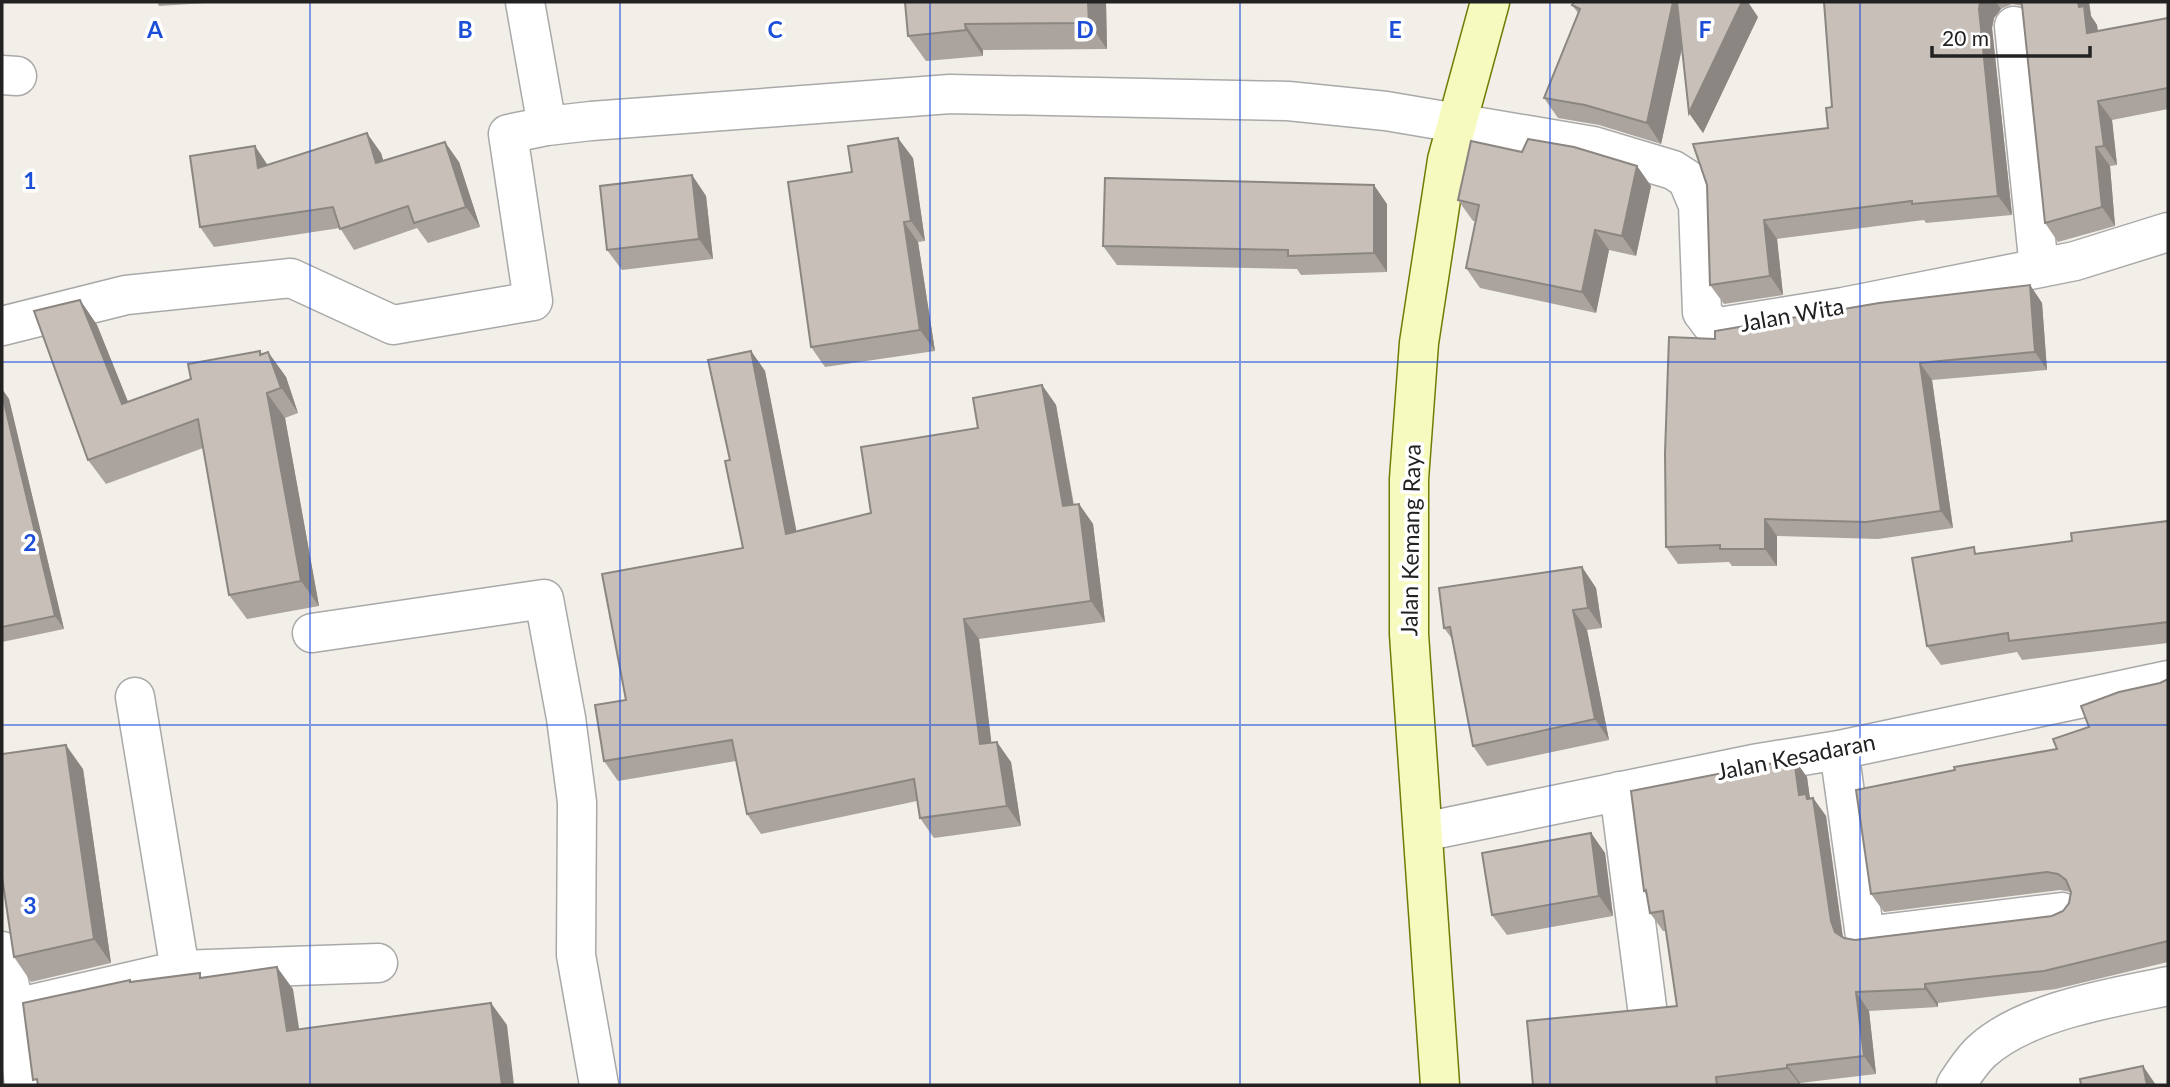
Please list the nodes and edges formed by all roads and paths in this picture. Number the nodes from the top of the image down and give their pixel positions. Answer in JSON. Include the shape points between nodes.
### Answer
{"nodes":[{"id":1,"x":526,"y":2,"type":"edge"},
{"id":2,"x":1490,"y":2,"type":"edge"},
{"id":3,"x":2014,"y":26,"type":"dead end"},
{"id":4,"x":1458,"y":124,"type":"junction"},
{"id":5,"x":547,"y":126,"type":"junction"},
{"id":6,"x":2168,"y":232,"type":"edge"},
{"id":7,"x":2039,"y":268,"type":"junction"},
{"id":8,"x":2,"y":326,"type":"edge"},
{"id":9,"x":312,"y":633,"type":"dead end"},
{"id":10,"x":2168,"y":680,"type":"edge"},
{"id":11,"x":135,"y":697,"type":"dead end"},
{"id":12,"x":1839,"y":750,"type":"junction"},
{"id":13,"x":1619,"y":791,"type":"junction"},
{"id":14,"x":1423,"y":832,"type":"junction"},
{"id":15,"x":2062,"y":912,"type":"edge"},
{"id":16,"x":2,"y":951,"type":"edge"},
{"id":17,"x":378,"y":963,"type":"dead end"},
{"id":18,"x":180,"y":970,"type":"junction"},
{"id":19,"x":2168,"y":986,"type":"edge"},
{"id":20,"x":1647,"y":1007,"type":"edge"},
{"id":21,"x":15,"y":1008,"type":"junction"},
{"id":22,"x":24,"y":1085,"type":"edge"},
{"id":23,"x":599,"y":1085,"type":"edge"},
{"id":24,"x":1440,"y":1085,"type":"edge"},
{"id":25,"x":1956,"y":1085,"type":"edge"}],
"edges":[{"from":1,"to":5,"type":"street"},
{"from":2,"to":4,"type":"street","name":"Jalan Kemang Raya"},
{"from":3,"to":7,"type":"street"},
{"from":4,"to":5,"type":"street","via":[[1288,101],[950,94]]},
{"from":4,"to":7,"type":"street","name":"Jalan Wita","via":[[1592,146],[1673,170],[1687,179],[1698,205],[1702,313],[1720,327]]},
{"from":4,"to":14,"type":"street","name":"Jalan Kemang Raya","via":[[1447,160],[1419,343],[1409,479],[1409,635]]},
{"from":5,"to":8,"type":"street","via":[[508,134],[533,301],[393,325],[291,278],[127,295]]},
{"from":6,"to":7,"type":"street","name":"Jalan Wita"},
{"from":9,"to":23,"type":"street","via":[[544,599],[576,803],[576,955]]},
{"from":10,"to":12,"type":"street","name":"Jalan Kesadaran"},
{"from":11,"to":18,"type":"street"},
{"from":12,"to":13,"type":"street","name":"Jalan Kesadaran"},
{"from":12,"to":15,"type":"street","via":[[1865,936]]},
{"from":13,"to":14,"type":"street","name":"Jalan Kesadaran"},
{"from":13,"to":20,"type":"street"},
{"from":14,"to":24,"type":"street","name":"Jalan Kemang Raya"},
{"from":16,"to":21,"type":"street"},
{"from":17,"to":18,"type":"street"},
{"from":18,"to":21,"type":"street"},
{"from":19,"to":25,"type":"street","via":[[2079,1005],[2015,1028],[1981,1051]]},
{"from":21,"to":22,"type":"street"}]}
